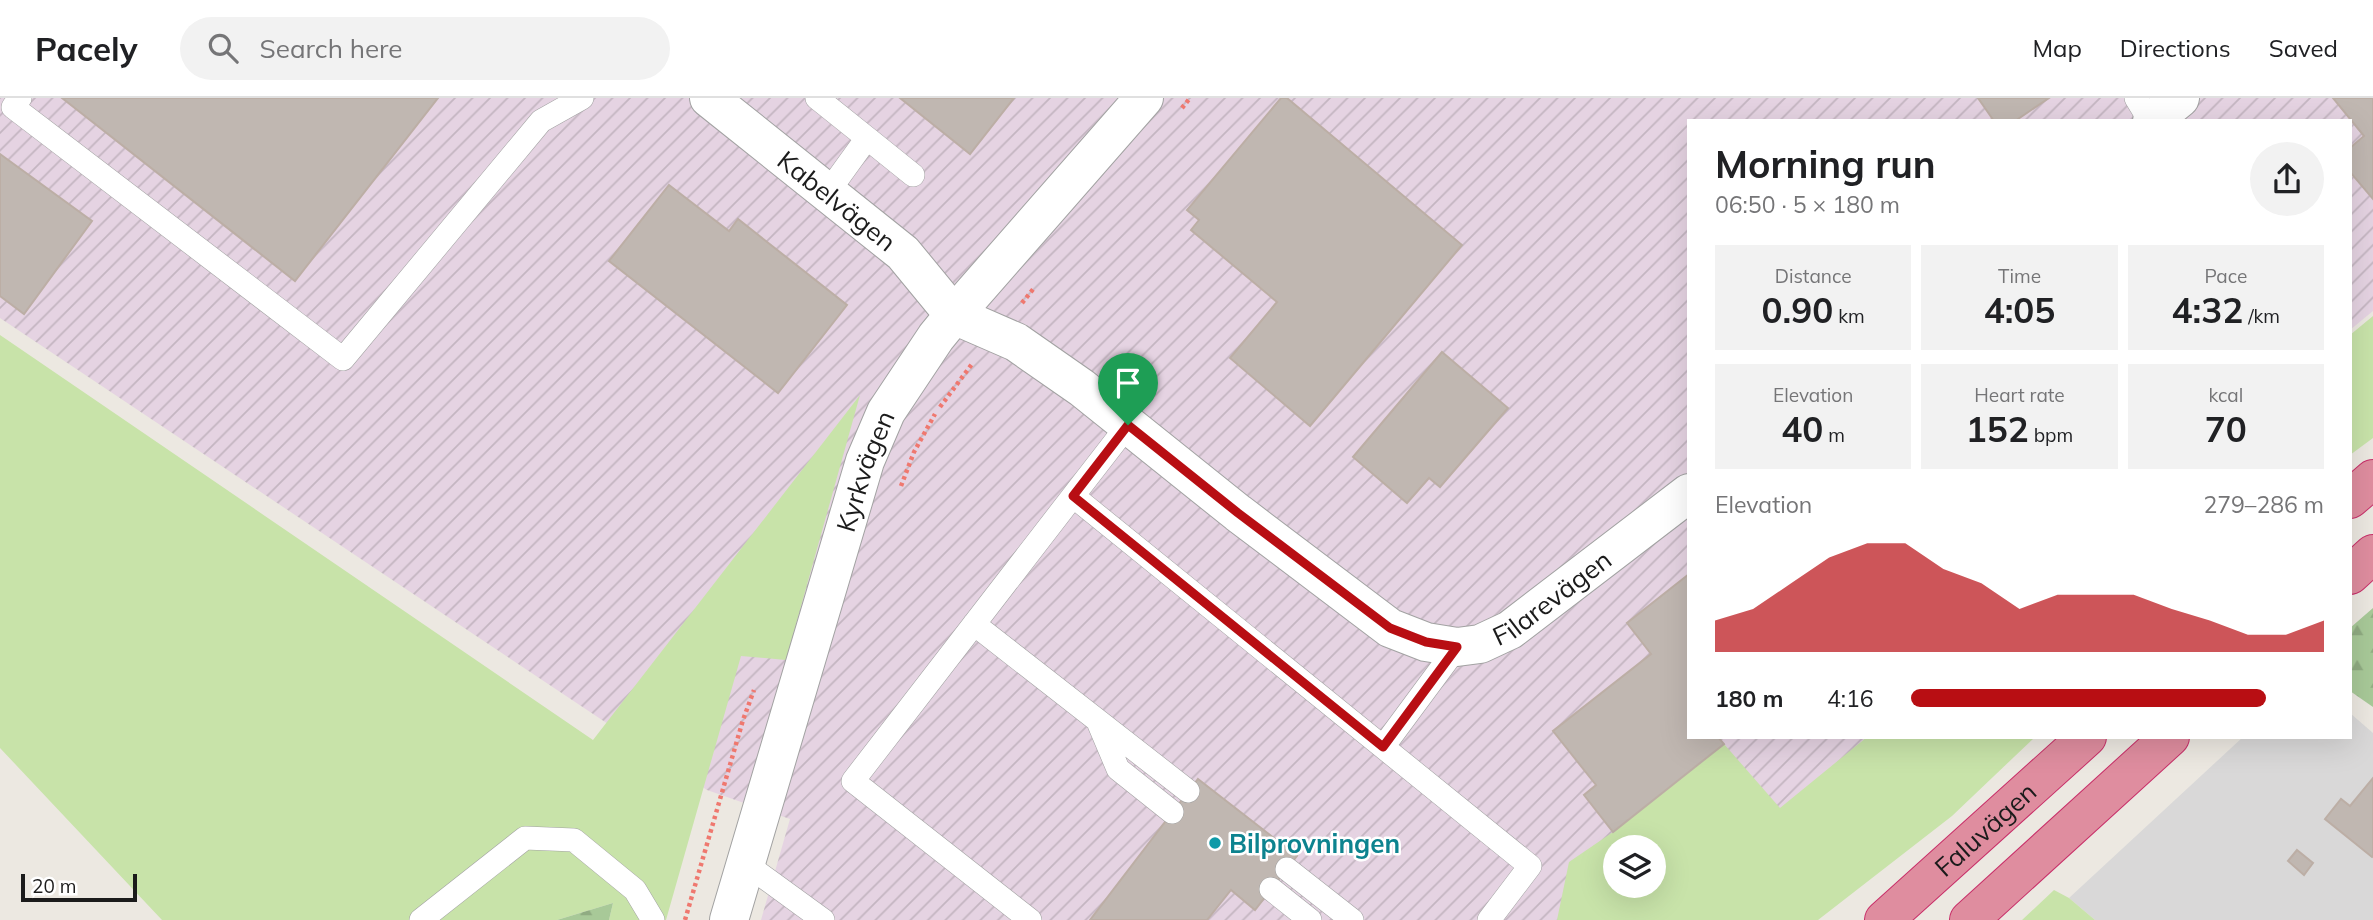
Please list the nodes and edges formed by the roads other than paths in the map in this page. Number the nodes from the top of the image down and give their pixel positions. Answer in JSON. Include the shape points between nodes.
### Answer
{"nodes":[{"id":1,"x":20,"y":98,"type":"edge"},
{"id":2,"x":709,"y":98,"type":"edge"},
{"id":3,"x":817,"y":98,"type":"edge"},
{"id":4,"x":1144,"y":98,"type":"edge"},
{"id":5,"x":2136,"y":98,"type":"edge"},
{"id":6,"x":2180,"y":98,"type":"edge"},
{"id":7,"x":569,"y":101,"type":"edge"},
{"id":8,"x":2150,"y":119,"type":"edge"},
{"id":9,"x":2154,"y":119,"type":"edge"},
{"id":10,"x":867,"y":138,"type":"junction"},
{"id":11,"x":913,"y":175,"type":"dead end"},
{"id":12,"x":828,"y":192,"type":"junction"},
{"id":13,"x":954,"y":315,"type":"junction"},
{"id":14,"x":1128,"y":425,"type":"junction"},
{"id":15,"x":2373,"y":479,"type":"edge"},
{"id":16,"x":1687,"y":495,"type":"edge"},
{"id":17,"x":1073,"y":496,"type":"junction"},
{"id":18,"x":2352,"y":497,"type":"edge"},
{"id":19,"x":2373,"y":554,"type":"edge"},
{"id":20,"x":2352,"y":573,"type":"edge"},
{"id":21,"x":974,"y":624,"type":"junction"},
{"id":22,"x":1457,"y":647,"type":"junction"},
{"id":23,"x":1098,"y":721,"type":"junction"},
{"id":24,"x":2085,"y":739,"type":"edge"},
{"id":25,"x":2168,"y":739,"type":"edge"},
{"id":26,"x":1383,"y":747,"type":"junction"},
{"id":27,"x":1188,"y":791,"type":"dead end"},
{"id":28,"x":1172,"y":812,"type":"dead end"},
{"id":29,"x":746,"y":864,"type":"junction"},
{"id":30,"x":1287,"y":869,"type":"dead end"},
{"id":31,"x":1271,"y":890,"type":"dead end"},
{"id":32,"x":421,"y":920,"type":"edge"},
{"id":33,"x":653,"y":920,"type":"edge"},
{"id":34,"x":729,"y":920,"type":"edge"},
{"id":35,"x":823,"y":920,"type":"edge"},
{"id":36,"x":1030,"y":920,"type":"edge"},
{"id":37,"x":1310,"y":920,"type":"edge"},
{"id":38,"x":1352,"y":920,"type":"edge"},
{"id":39,"x":1489,"y":920,"type":"edge"},
{"id":40,"x":1884,"y":920,"type":"edge"},
{"id":41,"x":1969,"y":920,"type":"edge"}],
"edges":[{"from":1,"to":7,"type":"lane","via":[[13,107],[343,359],[541,121]]},
{"from":2,"to":12,"type":"street","name":"Kabelvägen"},
{"from":3,"to":10,"type":"lane"},
{"from":4,"to":13,"type":"street","name":"Kyrkvägen"},
{"from":5,"to":8,"type":"lane"},
{"from":6,"to":9,"type":"street"},
{"from":10,"to":11,"type":"lane"},
{"from":10,"to":12,"type":"lane"},
{"from":12,"to":13,"type":"street","name":"Kabelvägen","via":[[903,253]]},
{"from":13,"to":14,"type":"street","name":"Filarevägen","via":[[1016,342]]},
{"from":13,"to":29,"type":"street","name":"Kyrkvägen","via":[[886,412],[864,461]]},
{"from":14,"to":17,"type":"lane"},
{"from":14,"to":22,"type":"street","name":"Filarevägen","via":[[1390,628],[1426,642]]},
{"from":15,"to":18,"type":"highway"},
{"from":16,"to":22,"type":"street","name":"Filarevägen","via":[[1510,630],[1480,644]]},
{"from":17,"to":21,"type":"lane"},
{"from":17,"to":26,"type":"lane"},
{"from":19,"to":20,"type":"highway"},
{"from":21,"to":23,"type":"lane"},
{"from":21,"to":36,"type":"lane","via":[[853,780]]},
{"from":22,"to":26,"type":"lane"},
{"from":23,"to":27,"type":"lane"},
{"from":23,"to":28,"type":"lane","via":[[1118,769]]},
{"from":24,"to":40,"type":"highway","name":"Faluvägen"},
{"from":25,"to":41,"type":"highway"},
{"from":26,"to":39,"type":"lane","via":[[1530,866]]},
{"from":29,"to":34,"type":"street","name":"Kyrkvägen"},
{"from":29,"to":35,"type":"lane"},
{"from":30,"to":38,"type":"lane"},
{"from":31,"to":37,"type":"lane"},
{"from":32,"to":33,"type":"lane","via":[[525,838],[574,840],[635,890]]}]}
